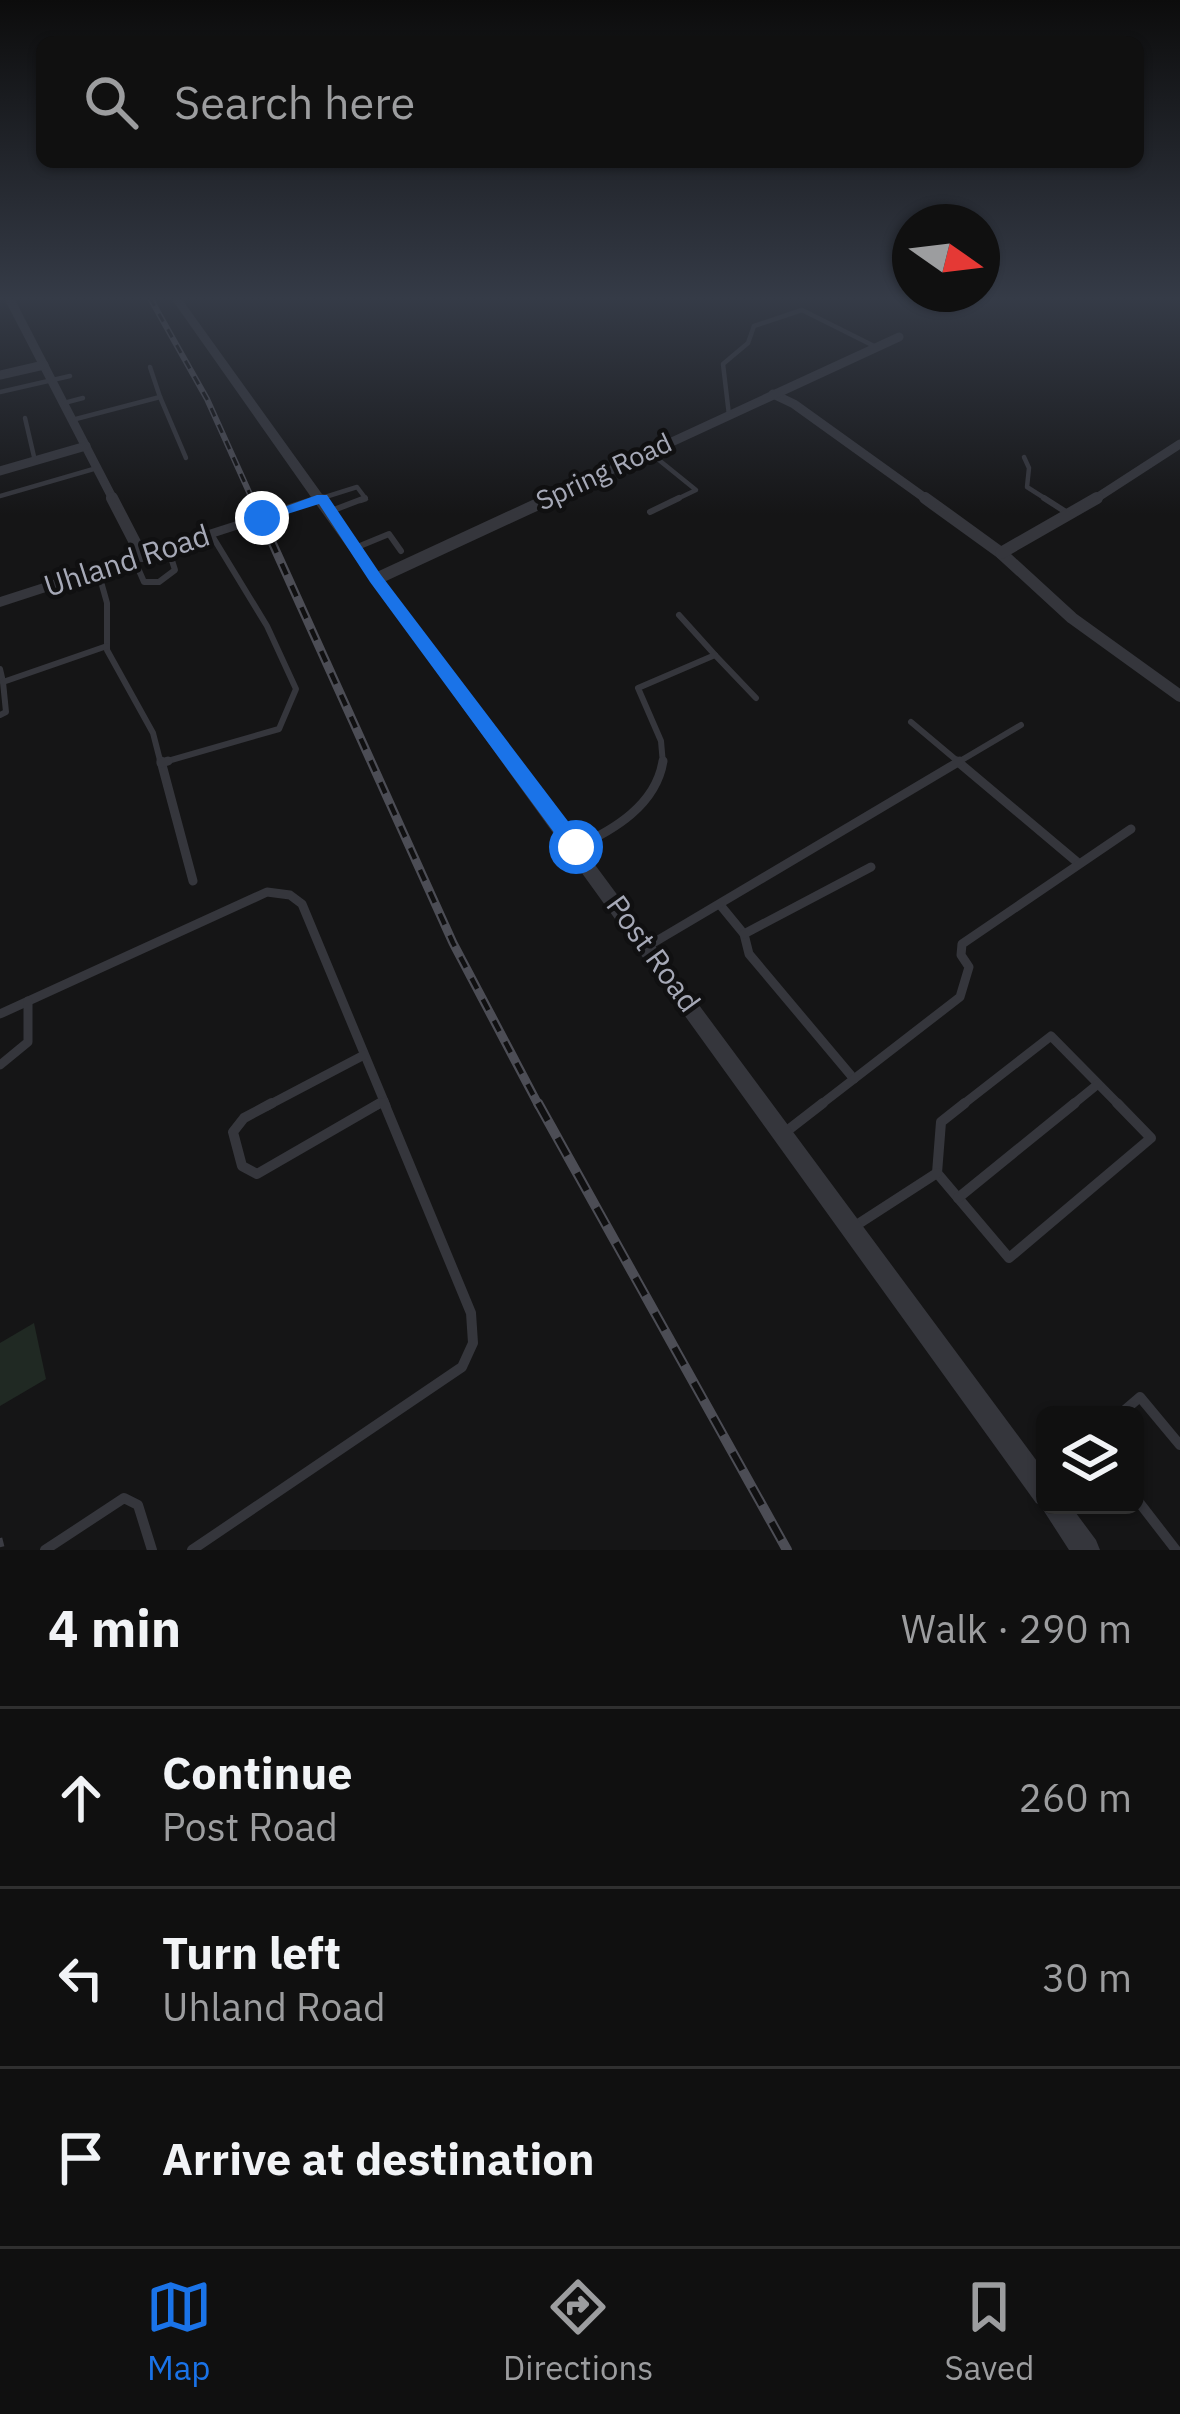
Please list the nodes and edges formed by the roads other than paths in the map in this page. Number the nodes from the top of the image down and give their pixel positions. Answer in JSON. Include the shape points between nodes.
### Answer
{"nodes":[{"id":1,"x":47,"y":370,"type":"edge"},
{"id":2,"x":151,"y":370,"type":"edge"},
{"id":3,"x":229,"y":370,"type":"edge"},
{"id":4,"x":724,"y":370,"type":"edge"},
{"id":5,"x":825,"y":370,"type":"edge"},
{"id":6,"x":70,"y":376,"type":"dead end"},
{"id":7,"x":52,"y":379,"type":"junction"},
{"id":8,"x":0,"y":392,"type":"edge"},
{"id":9,"x":773,"y":394,"type":"junction"},
{"id":10,"x":160,"y":397,"type":"junction"},
{"id":11,"x":83,"y":398,"type":"dead end"},
{"id":12,"x":64,"y":403,"type":"junction"},
{"id":13,"x":729,"y":415,"type":"junction"},
{"id":14,"x":25,"y":418,"type":"dead end"},
{"id":15,"x":72,"y":420,"type":"junction"},
{"id":16,"x":1180,"y":444,"type":"edge"},
{"id":17,"x":86,"y":446,"type":"junction"},
{"id":18,"x":648,"y":451,"type":"junction"},
{"id":19,"x":1024,"y":457,"type":"dead end"},
{"id":20,"x":186,"y":458,"type":"dead end"},
{"id":21,"x":35,"y":461,"type":"junction"},
{"id":22,"x":97,"y":468,"type":"junction"},
{"id":23,"x":0,"y":471,"type":"edge"},
{"id":24,"x":0,"y":496,"type":"edge"},
{"id":25,"x":327,"y":505,"type":"junction"},
{"id":26,"x":650,"y":512,"type":"dead end"},
{"id":27,"x":1071,"y":515,"type":"junction"},
{"id":28,"x":211,"y":534,"type":"junction"},
{"id":29,"x":168,"y":548,"type":"junction"},
{"id":30,"x":355,"y":548,"type":"junction"},
{"id":31,"x":401,"y":551,"type":"dead end"},
{"id":32,"x":1001,"y":553,"type":"junction"},
{"id":33,"x":138,"y":558,"type":"junction"},
{"id":34,"x":98,"y":571,"type":"junction"},
{"id":35,"x":376,"y":579,"type":"junction"},
{"id":36,"x":0,"y":602,"type":"edge"},
{"id":37,"x":679,"y":615,"type":"dead end"},
{"id":38,"x":107,"y":646,"type":"junction"},
{"id":39,"x":715,"y":655,"type":"junction"},
{"id":40,"x":0,"y":669,"type":"edge"},
{"id":41,"x":3,"y":682,"type":"edge"},
{"id":42,"x":1180,"y":696,"type":"edge"},
{"id":43,"x":756,"y":698,"type":"dead end"},
{"id":44,"x":0,"y":715,"type":"edge"},
{"id":45,"x":911,"y":722,"type":"dead end"},
{"id":46,"x":1021,"y":725,"type":"dead end"},
{"id":47,"x":161,"y":763,"type":"junction"},
{"id":48,"x":957,"y":763,"type":"junction"},
{"id":49,"x":1131,"y":829,"type":"dead end"},
{"id":50,"x":576,"y":847,"type":"junction"},
{"id":51,"x":1078,"y":862,"type":"junction"},
{"id":52,"x":871,"y":867,"type":"dead end"},
{"id":53,"x":193,"y":881,"type":"dead end"},
{"id":54,"x":721,"y":906,"type":"junction"},
{"id":55,"x":744,"y":934,"type":"junction"},
{"id":56,"x":648,"y":946,"type":"junction"},
{"id":57,"x":28,"y":1001,"type":"junction"},
{"id":58,"x":0,"y":1014,"type":"edge"},
{"id":59,"x":364,"y":1055,"type":"junction"},
{"id":60,"x":0,"y":1065,"type":"edge"},
{"id":61,"x":854,"y":1080,"type":"junction"},
{"id":62,"x":1097,"y":1084,"type":"junction"},
{"id":63,"x":383,"y":1101,"type":"junction"},
{"id":64,"x":782,"y":1135,"type":"junction"},
{"id":65,"x":938,"y":1173,"type":"junction"},
{"id":66,"x":958,"y":1198,"type":"junction"},
{"id":67,"x":851,"y":1229,"type":"junction"},
{"id":68,"x":1130,"y":1406,"type":"edge"},
{"id":69,"x":1180,"y":1445,"type":"edge"},
{"id":70,"x":1036,"y":1482,"type":"edge"},
{"id":71,"x":1144,"y":1509,"type":"edge"},
{"id":72,"x":1060,"y":1514,"type":"edge"},
{"id":73,"x":45,"y":1550,"type":"edge"},
{"id":74,"x":152,"y":1550,"type":"edge"},
{"id":75,"x":192,"y":1550,"type":"edge"},
{"id":76,"x":1086,"y":1550,"type":"edge"},
{"id":77,"x":1176,"y":1550,"type":"edge"}],
"edges":[{"from":1,"to":7,"type":"street"},
{"from":2,"to":10,"type":"lane"},
{"from":3,"to":25,"type":"street","name":"Post Road"},
{"from":4,"to":13,"type":"lane"},
{"from":5,"to":9,"type":"street","name":"Spring Road"},
{"from":6,"to":7,"type":"lane"},
{"from":7,"to":8,"type":"lane"},
{"from":7,"to":12,"type":"street"},
{"from":9,"to":13,"type":"street","name":"Spring Road"},
{"from":9,"to":32,"type":"street"},
{"from":10,"to":15,"type":"lane"},
{"from":10,"to":20,"type":"lane"},
{"from":11,"to":12,"type":"lane"},
{"from":12,"to":15,"type":"street"},
{"from":13,"to":18,"type":"street","name":"Spring Road"},
{"from":14,"to":21,"type":"lane"},
{"from":15,"to":17,"type":"street"},
{"from":16,"to":27,"type":"street"},
{"from":17,"to":21,"type":"street"},
{"from":17,"to":22,"type":"street"},
{"from":18,"to":26,"type":"lane","via":[[695,490]]},
{"from":18,"to":35,"type":"street","name":"Spring Road"},
{"from":19,"to":27,"type":"lane","via":[[1027,488]]},
{"from":21,"to":23,"type":"street"},
{"from":22,"to":24,"type":"lane"},
{"from":22,"to":33,"type":"street"},
{"from":25,"to":25,"type":"lane","via":[[357,487],[366,500]]},
{"from":25,"to":28,"type":"street","name":"Uhland Road"},
{"from":25,"to":30,"type":"street","name":"Post Road"},
{"from":27,"to":32,"type":"street"},
{"from":28,"to":29,"type":"street","name":"Uhland Road"},
{"from":28,"to":47,"type":"lane","via":[[296,689],[278,728]]},
{"from":29,"to":33,"type":"street","name":"Uhland Road"},
{"from":29,"to":33,"type":"lane","via":[[175,570],[159,583],[144,582]]},
{"from":30,"to":31,"type":"lane","via":[[389,534]]},
{"from":30,"to":35,"type":"street","name":"Post Road"},
{"from":32,"to":42,"type":"street"},
{"from":33,"to":34,"type":"street","name":"Uhland Road"},
{"from":34,"to":36,"type":"street","name":"Uhland Road"},
{"from":34,"to":38,"type":"lane"},
{"from":35,"to":50,"type":"street","name":"Post Road"},
{"from":37,"to":39,"type":"lane"},
{"from":38,"to":41,"type":"lane"},
{"from":38,"to":47,"type":"lane","via":[[154,733]]},
{"from":39,"to":43,"type":"lane"},
{"from":39,"to":50,"type":"lane","via":[[638,688],[664,770],[608,834]]},
{"from":40,"to":41,"type":"lane"},
{"from":41,"to":44,"type":"lane"},
{"from":45,"to":48,"type":"lane"},
{"from":46,"to":48,"type":"lane"},
{"from":47,"to":53,"type":"lane"},
{"from":48,"to":51,"type":"lane"},
{"from":48,"to":54,"type":"lane"},
{"from":49,"to":51,"type":"lane"},
{"from":50,"to":56,"type":"street","name":"Post Road"},
{"from":51,"to":61,"type":"lane","via":[[962,944],[969,968],[961,997]]},
{"from":52,"to":55,"type":"lane"},
{"from":54,"to":55,"type":"lane"},
{"from":54,"to":56,"type":"lane"},
{"from":55,"to":61,"type":"lane","via":[[749,954]]},
{"from":56,"to":64,"type":"street","name":"Post Road"},
{"from":57,"to":58,"type":"lane"},
{"from":57,"to":59,"type":"lane","via":[[267,892],[302,904]]},
{"from":57,"to":60,"type":"lane","via":[[28,1042]]},
{"from":59,"to":63,"type":"lane"},
{"from":59,"to":63,"type":"lane","via":[[244,1118],[233,1132],[242,1166],[257,1174]]},
{"from":61,"to":64,"type":"lane"},
{"from":62,"to":65,"type":"lane","via":[[1051,1036],[941,1122]]},
{"from":62,"to":66,"type":"lane"},
{"from":62,"to":66,"type":"lane","via":[[1151,1138],[1009,1258]]},
{"from":63,"to":75,"type":"lane","via":[[471,1313],[473,1343],[462,1367]]},
{"from":64,"to":67,"type":"street","name":"Post Road"},
{"from":65,"to":66,"type":"lane"},
{"from":65,"to":67,"type":"lane"},
{"from":67,"to":70,"type":"street","name":"Post Road"},
{"from":68,"to":69,"type":"lane","via":[[1140,1397]]},
{"from":71,"to":77,"type":"lane"},
{"from":72,"to":76,"type":"street"},
{"from":73,"to":74,"type":"lane","via":[[124,1498],[138,1504]]}]}
